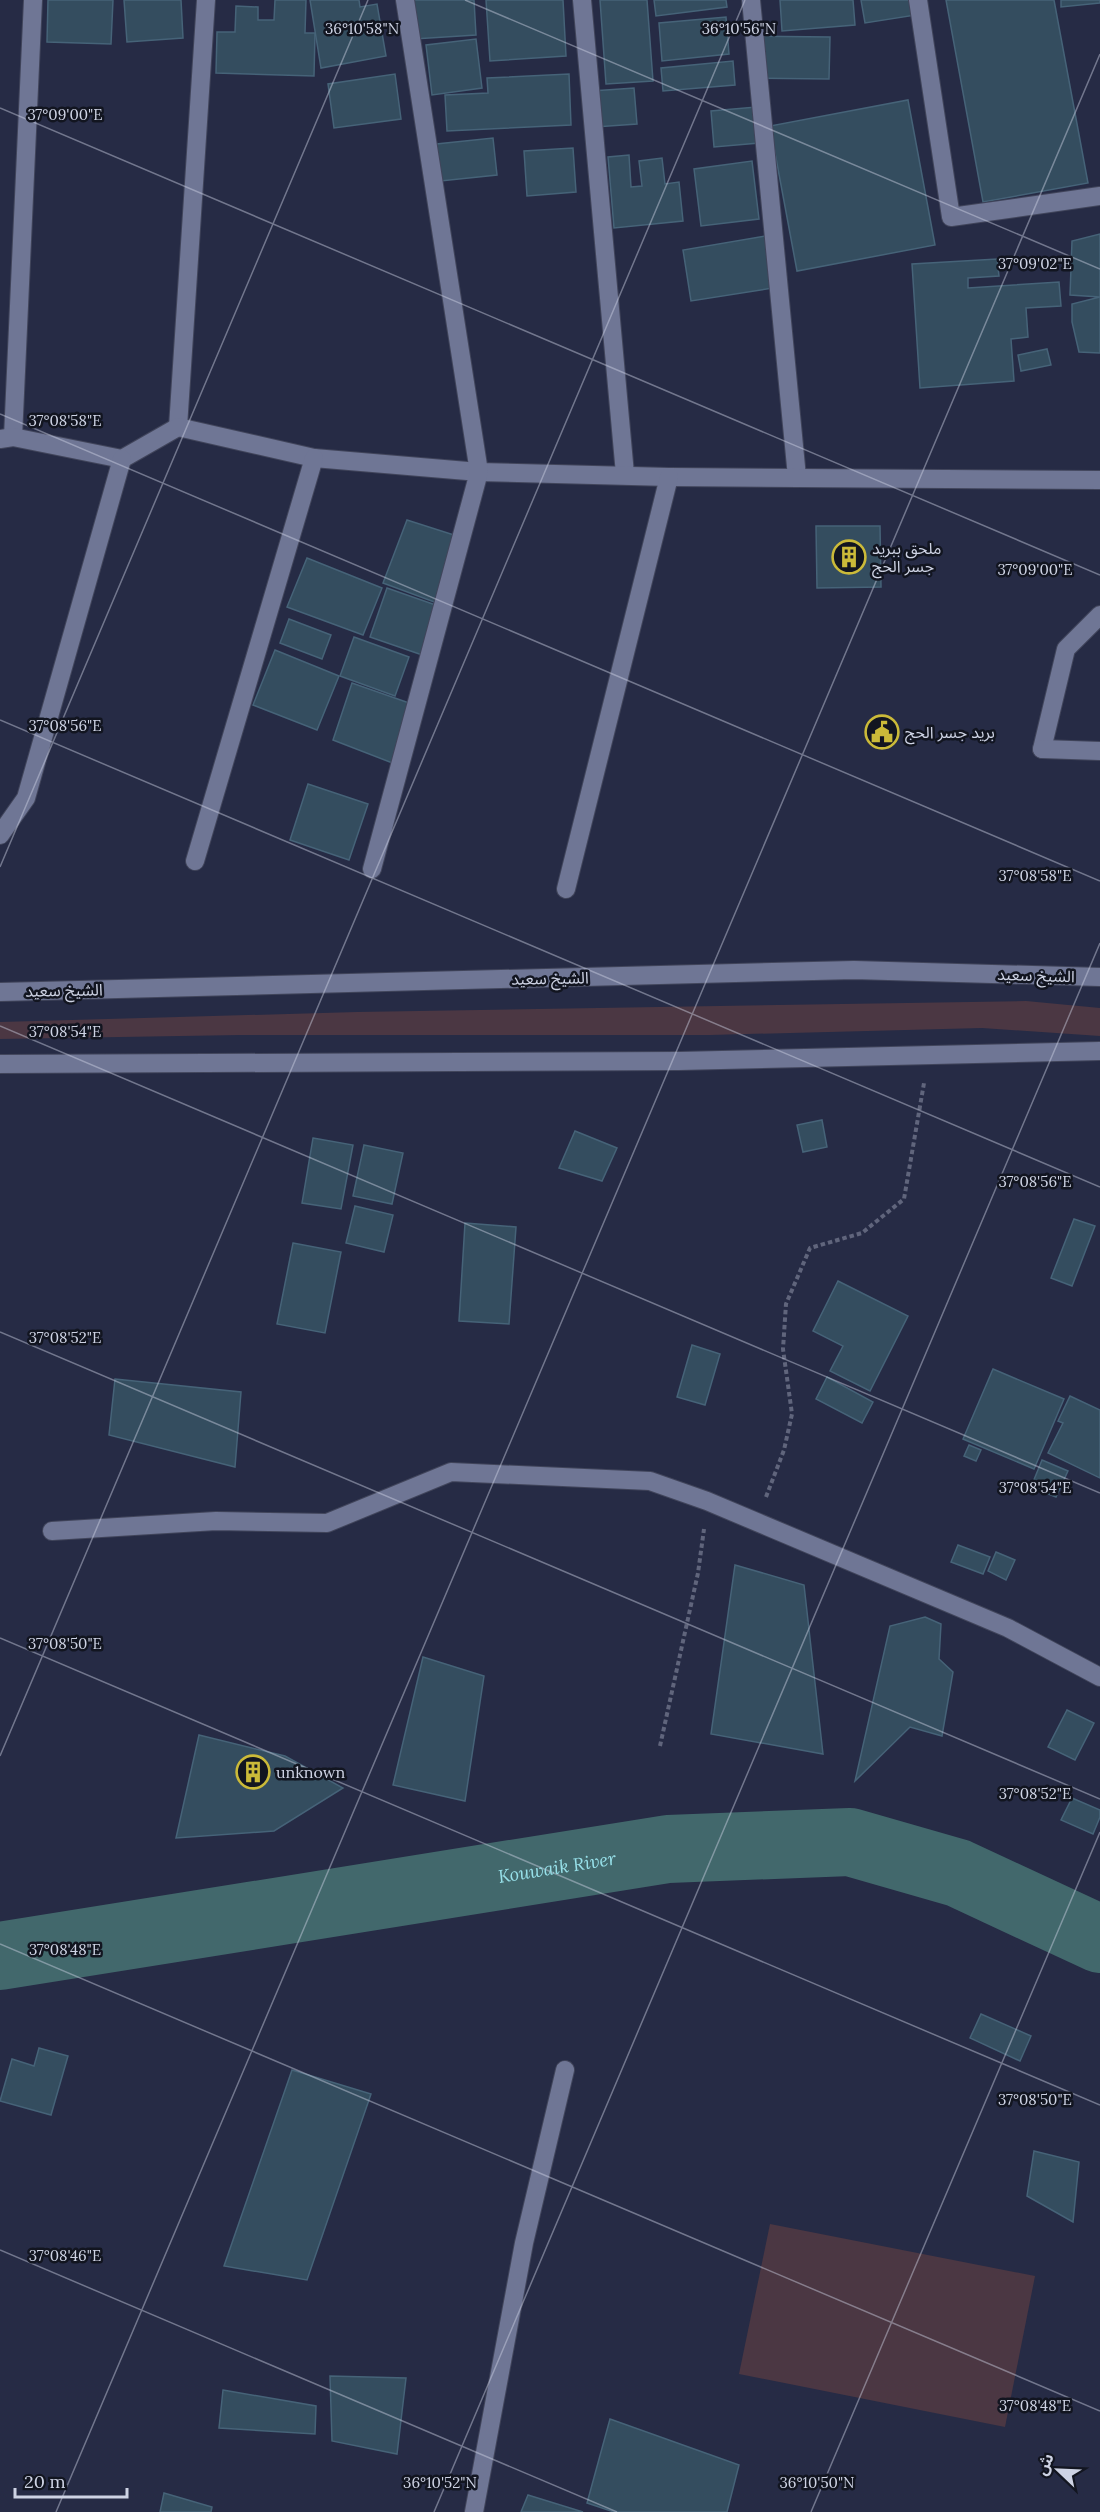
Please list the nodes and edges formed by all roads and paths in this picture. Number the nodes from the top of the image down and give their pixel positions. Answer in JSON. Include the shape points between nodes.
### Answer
{"nodes":[{"id":1,"x":33,"y":0,"type":"edge"},
{"id":2,"x":206,"y":0,"type":"edge"},
{"id":3,"x":405,"y":0,"type":"edge"},
{"id":4,"x":582,"y":0,"type":"edge"},
{"id":5,"x":752,"y":0,"type":"edge"},
{"id":6,"x":918,"y":0,"type":"edge"},
{"id":7,"x":1100,"y":196,"type":"edge"},
{"id":8,"x":178,"y":428,"type":"junction"},
{"id":9,"x":7,"y":438,"type":"edge"},
{"id":10,"x":314,"y":458,"type":"junction"},
{"id":11,"x":122,"y":459,"type":"junction"},
{"id":12,"x":479,"y":472,"type":"junction"},
{"id":13,"x":625,"y":474,"type":"junction"},
{"id":14,"x":669,"y":477,"type":"junction"},
{"id":15,"x":796,"y":477,"type":"junction"},
{"id":16,"x":1100,"y":480,"type":"edge"},
{"id":17,"x":1100,"y":615,"type":"edge"},
{"id":18,"x":1100,"y":751,"type":"edge"},
{"id":19,"x":0,"y":835,"type":"edge"},
{"id":20,"x":195,"y":861,"type":"dead end"},
{"id":21,"x":372,"y":869,"type":"dead end"},
{"id":22,"x":566,"y":889,"type":"dead end"},
{"id":23,"x":1100,"y":976,"type":"edge"},
{"id":24,"x":0,"y":992,"type":"edge"},
{"id":25,"x":1100,"y":1051,"type":"edge"},
{"id":26,"x":928,"y":1055,"type":"junction"},
{"id":27,"x":0,"y":1064,"type":"edge"},
{"id":28,"x":707,"y":1501,"type":"junction"},
{"id":29,"x":763,"y":1507,"type":"dead end"},
{"id":30,"x":52,"y":1531,"type":"dead end"},
{"id":31,"x":1100,"y":1677,"type":"edge"},
{"id":32,"x":660,"y":1746,"type":"dead end"},
{"id":33,"x":565,"y":2070,"type":"dead end"},
{"id":34,"x":474,"y":2512,"type":"edge"}],
"edges":[{"from":1,"to":9,"type":"street"},
{"from":2,"to":8,"type":"street"},
{"from":3,"to":12,"type":"street"},
{"from":4,"to":13,"type":"street"},
{"from":5,"to":15,"type":"street"},
{"from":6,"to":7,"type":"street","via":[[951,217]]},
{"from":8,"to":10,"type":"street"},
{"from":8,"to":11,"type":"street"},
{"from":9,"to":11,"type":"street"},
{"from":10,"to":12,"type":"street"},
{"from":10,"to":20,"type":"street"},
{"from":11,"to":19,"type":"street","via":[[26,798]]},
{"from":12,"to":13,"type":"street"},
{"from":12,"to":21,"type":"street"},
{"from":13,"to":14,"type":"street"},
{"from":14,"to":15,"type":"street"},
{"from":14,"to":22,"type":"street"},
{"from":15,"to":16,"type":"street"},
{"from":17,"to":18,"type":"street","via":[[1066,649],[1042,749]]},
{"from":23,"to":24,"type":"street","name":"الشيخ سعيد","via":[[854,970]]},
{"from":25,"to":26,"type":"street"},
{"from":26,"to":27,"type":"street","via":[[667,1061]]},
{"from":26,"to":29,"type":"path","via":[[904,1199],[862,1233],[810,1248],[786,1304],[783,1349],[792,1413],[784,1450]]},
{"from":28,"to":30,"type":"street","via":[[650,1480],[451,1472],[327,1523],[216,1521]]},
{"from":28,"to":31,"type":"street","via":[[1008,1628]]},
{"from":28,"to":32,"type":"path","via":[[698,1573]]},
{"from":33,"to":34,"type":"street","via":[[524,2243]]}]}
